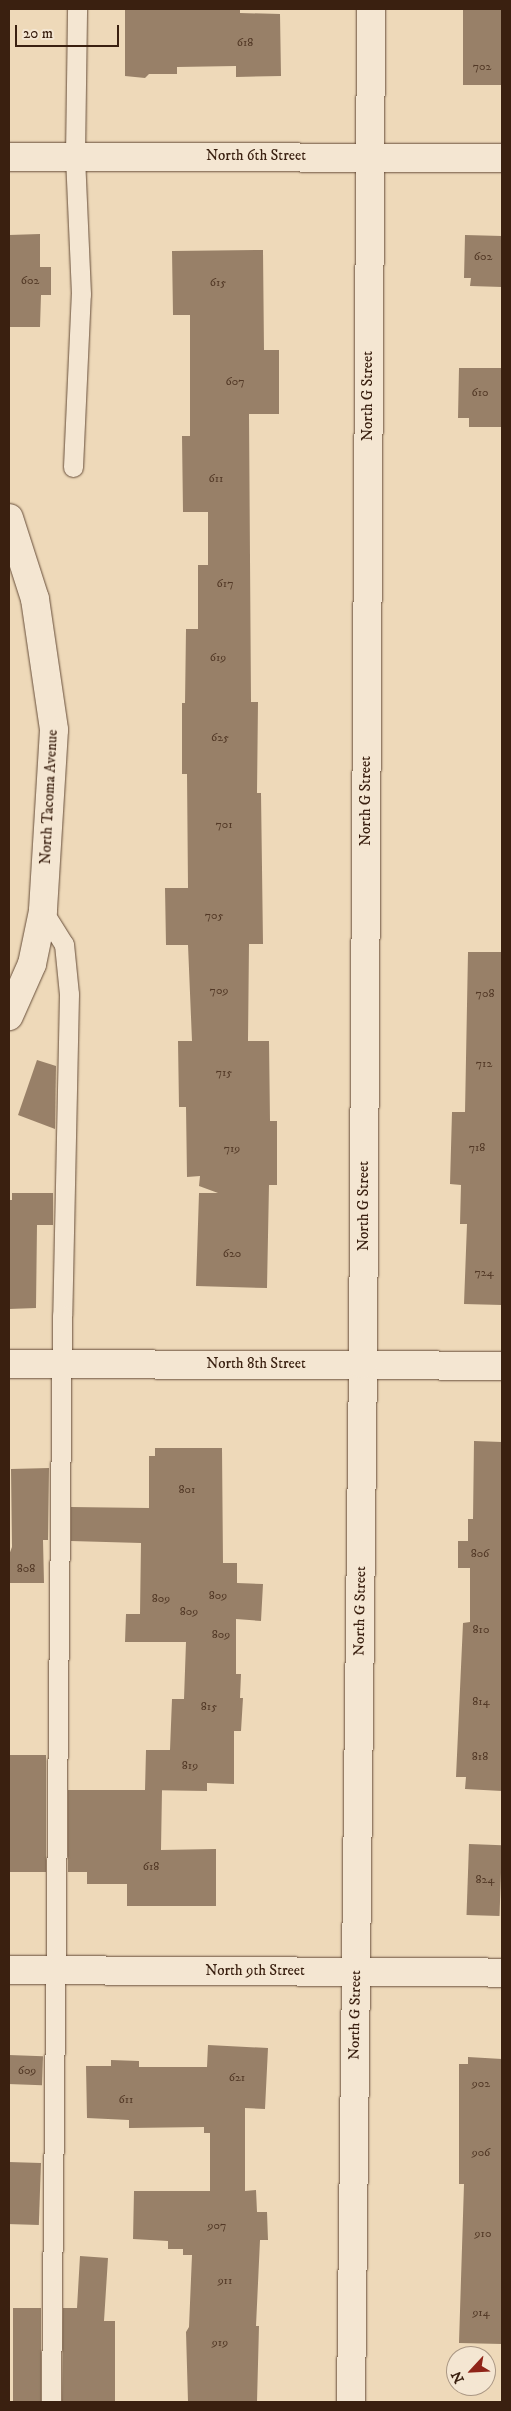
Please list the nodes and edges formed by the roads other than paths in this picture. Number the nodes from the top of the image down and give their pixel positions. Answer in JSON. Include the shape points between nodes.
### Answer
{"nodes":[{"id":1,"x":77,"y":9,"type":"edge"},
{"id":2,"x":371,"y":9,"type":"edge"},
{"id":3,"x":75,"y":156,"type":"junction"},
{"id":4,"x":369,"y":156,"type":"junction"},
{"id":5,"x":9,"y":157,"type":"edge"},
{"id":6,"x":502,"y":158,"type":"edge"},
{"id":7,"x":73,"y":467,"type":"dead end"},
{"id":8,"x":9,"y":518,"type":"edge"},
{"id":9,"x":43,"y":911,"type":"junction"},
{"id":10,"x":9,"y":1016,"type":"edge"},
{"id":11,"x":62,"y":1363,"type":"junction"},
{"id":12,"x":9,"y":1364,"type":"edge"},
{"id":13,"x":363,"y":1364,"type":"junction"},
{"id":14,"x":502,"y":1366,"type":"edge"},
{"id":15,"x":56,"y":1969,"type":"junction"},
{"id":16,"x":9,"y":1970,"type":"edge"},
{"id":17,"x":356,"y":1972,"type":"junction"},
{"id":18,"x":502,"y":1973,"type":"edge"},
{"id":19,"x":51,"y":2402,"type":"edge"},
{"id":20,"x":352,"y":2402,"type":"edge"}],
"edges":[{"from":1,"to":3,"type":"lane"},
{"from":2,"to":4,"type":"street","name":"North G Street"},
{"from":3,"to":4,"type":"street","name":"North 6th Street"},
{"from":3,"to":5,"type":"street","name":"North 6th Street"},
{"from":3,"to":7,"type":"lane","via":[[81,294]]},
{"from":4,"to":6,"type":"street","name":"North 6th Street"},
{"from":4,"to":13,"type":"street","name":"North G Street"},
{"from":8,"to":9,"type":"street","name":"North Tacoma Avenue","via":[[35,599],[54,730]]},
{"from":9,"to":10,"type":"street","name":"North Tacoma Avenue","via":[[32,964]]},
{"from":9,"to":11,"type":"lane","via":[[62,937],[68,972]]},
{"from":11,"to":12,"type":"street","name":"North 8th Street"},
{"from":11,"to":13,"type":"street","name":"North 8th Street"},
{"from":11,"to":15,"type":"lane"},
{"from":13,"to":14,"type":"street","name":"North 8th Street"},
{"from":13,"to":17,"type":"street","name":"North G Street"},
{"from":15,"to":16,"type":"street","name":"North 9th Street"},
{"from":15,"to":17,"type":"street","name":"North 9th Street"},
{"from":15,"to":19,"type":"lane"},
{"from":17,"to":18,"type":"street","name":"North 9th Street"},
{"from":17,"to":20,"type":"street","name":"North G Street"}]}
